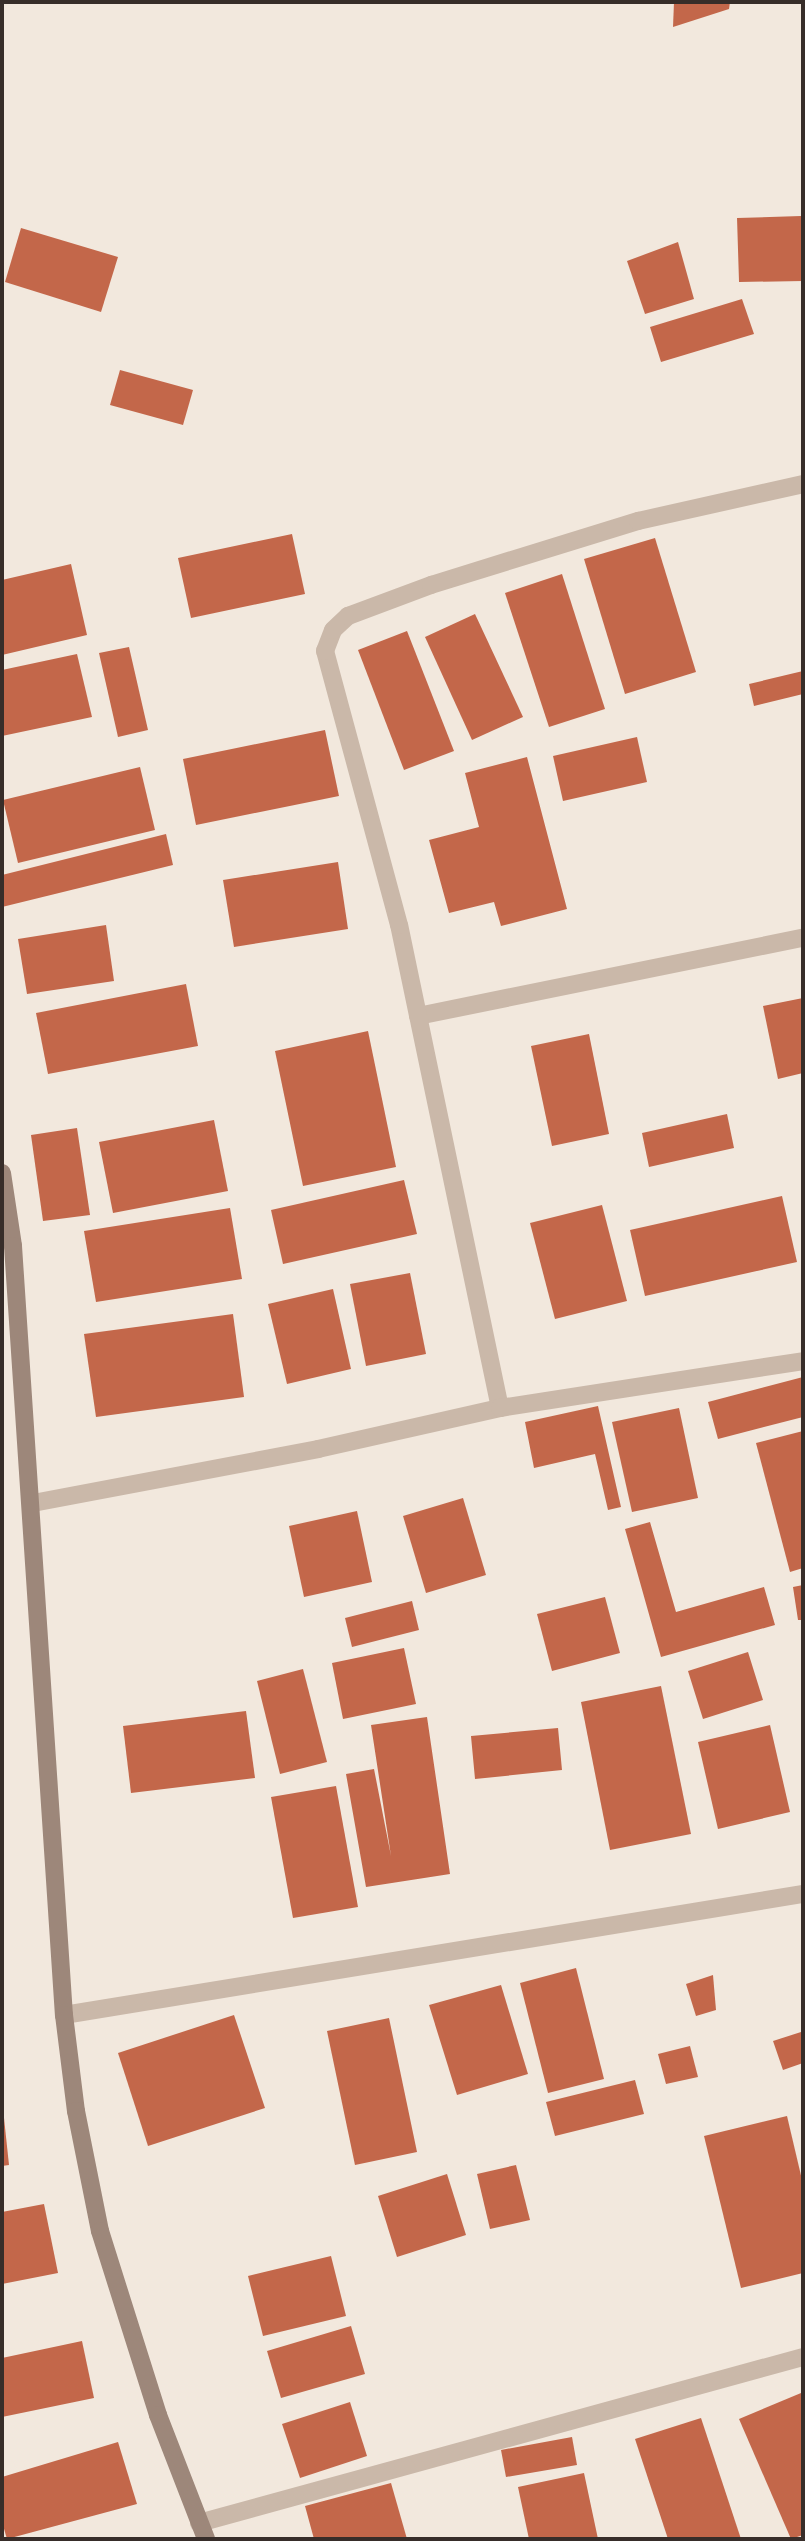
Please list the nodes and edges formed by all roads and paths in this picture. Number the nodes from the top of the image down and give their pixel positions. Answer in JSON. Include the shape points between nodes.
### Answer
{"nodes":[{"id":1,"x":803,"y":484,"type":"edge"},
{"id":2,"x":803,"y":938,"type":"edge"},
{"id":3,"x":418,"y":1016,"type":"junction"},
{"id":4,"x":2,"y":1173,"type":"edge"},
{"id":5,"x":803,"y":1361,"type":"edge"},
{"id":6,"x":500,"y":1408,"type":"junction"},
{"id":7,"x":33,"y":1503,"type":"junction"},
{"id":8,"x":803,"y":1894,"type":"edge"},
{"id":9,"x":64,"y":2015,"type":"junction"},
{"id":10,"x":803,"y":2357,"type":"edge"},
{"id":11,"x":202,"y":2531,"type":"edge"}],
"edges":[{"from":1,"to":3,"type":"street","via":[[599,533],[431,585],[348,616],[333,630],[325,651],[399,925]]},
{"from":2,"to":3,"type":"street"},
{"from":3,"to":6,"type":"street"},
{"from":4,"to":7,"type":"street","via":[[13,1246]]},
{"from":5,"to":6,"type":"street"},
{"from":6,"to":7,"type":"street","via":[[318,1449]]},
{"from":7,"to":9,"type":"street"},
{"from":8,"to":9,"type":"street"},
{"from":9,"to":11,"type":"street","via":[[76,2111],[100,2231],[158,2415]]},
{"from":10,"to":11,"type":"street"}]}
